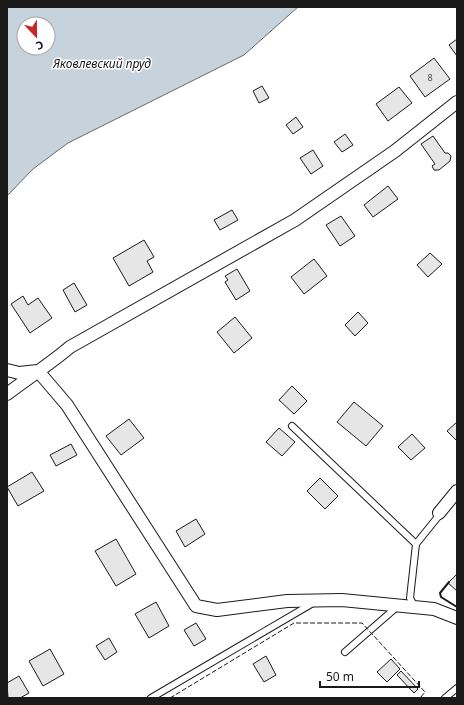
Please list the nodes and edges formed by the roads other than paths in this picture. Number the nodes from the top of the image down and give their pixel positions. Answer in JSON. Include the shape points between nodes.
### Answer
{"nodes":[{"id":1,"x":457,"y":102,"type":"edge"},
{"id":2,"x":7,"y":370,"type":"edge"},
{"id":3,"x":38,"y":371,"type":"junction"},
{"id":4,"x":7,"y":394,"type":"edge"},
{"id":5,"x":292,"y":426,"type":"dead end"},
{"id":6,"x":457,"y":491,"type":"edge"},
{"id":7,"x":457,"y":502,"type":"edge"},
{"id":8,"x":439,"y":513,"type":"junction"},
{"id":9,"x":416,"y":544,"type":"junction"},
{"id":10,"x":316,"y":602,"type":"junction"},
{"id":11,"x":398,"y":606,"type":"junction"},
{"id":12,"x":416,"y":608,"type":"junction"},
{"id":13,"x":457,"y":618,"type":"edge"},
{"id":14,"x":345,"y":652,"type":"dead end"},
{"id":15,"x":457,"y":688,"type":"edge"},
{"id":16,"x":151,"y":698,"type":"edge"},
{"id":17,"x":444,"y":698,"type":"edge"}],
"edges":[{"from":1,"to":3,"type":"street","via":[[395,151],[295,220],[70,347]]},
{"from":2,"to":3,"type":"street","via":[[19,373]]},
{"from":3,"to":4,"type":"street"},
{"from":3,"to":10,"type":"street","via":[[67,405],[196,606],[217,610],[287,601]]},
{"from":5,"to":9,"type":"lane"},
{"from":6,"to":8,"type":"street"},
{"from":7,"to":8,"type":"lane"},
{"from":8,"to":9,"type":"lane"},
{"from":9,"to":12,"type":"lane","via":[[410,598]]},
{"from":10,"to":11,"type":"street","via":[[342,600]]},
{"from":10,"to":16,"type":"lane"},
{"from":11,"to":12,"type":"street"},
{"from":11,"to":14,"type":"lane"},
{"from":12,"to":13,"type":"street","via":[[434,609]]},
{"from":15,"to":17,"type":"lane"}]}
